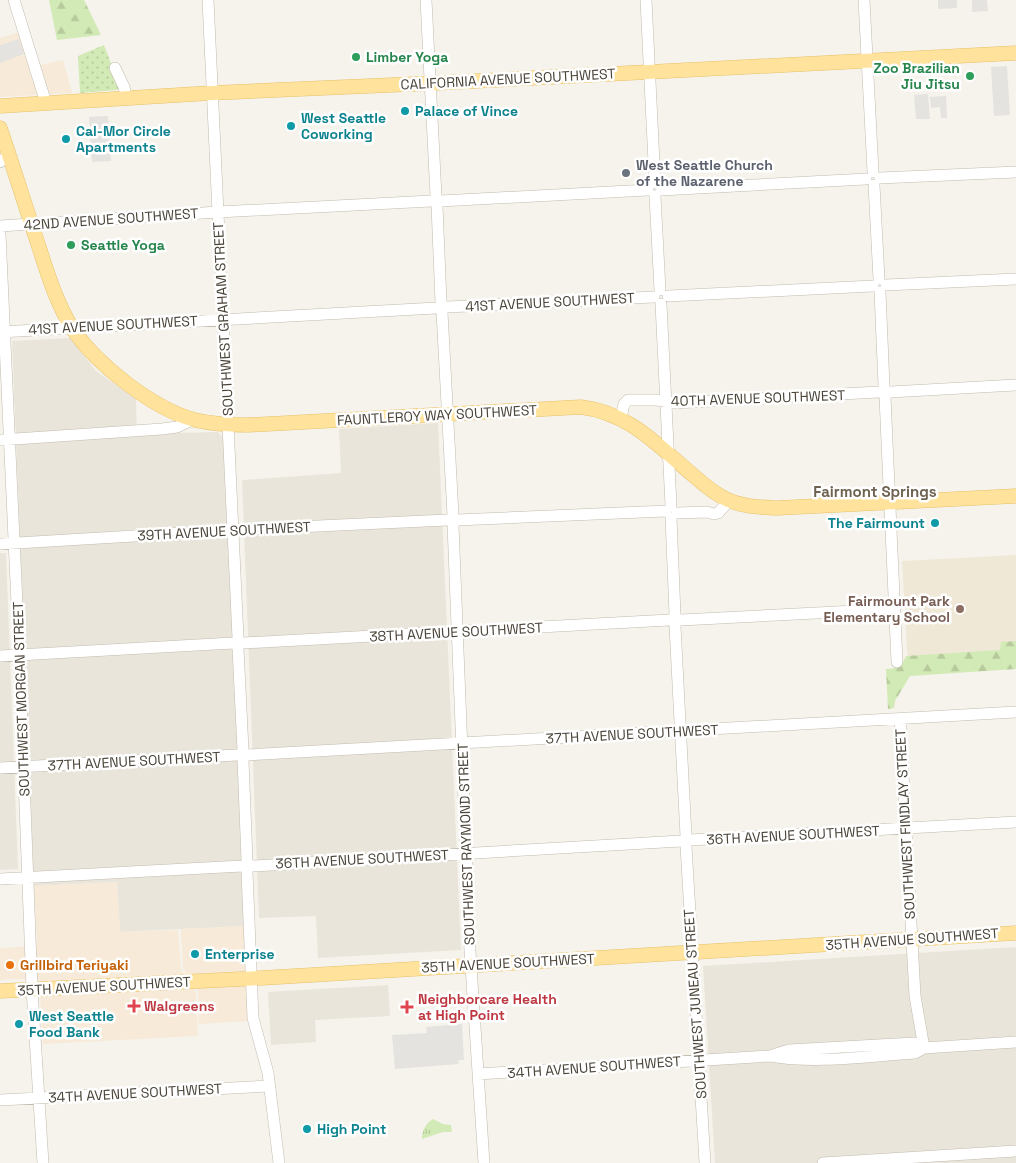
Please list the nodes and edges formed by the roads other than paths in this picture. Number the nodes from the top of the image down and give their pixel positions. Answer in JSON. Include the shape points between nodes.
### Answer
{"nodes":[{"id":1,"x":14,"y":0,"type":"edge"},
{"id":2,"x":208,"y":0,"type":"edge"},
{"id":3,"x":426,"y":0,"type":"edge"},
{"id":4,"x":646,"y":0,"type":"edge"},
{"id":5,"x":864,"y":0,"type":"edge"},
{"id":6,"x":1016,"y":53,"type":"edge"},
{"id":7,"x":867,"y":61,"type":"junction"},
{"id":8,"x":115,"y":68,"type":"dead end"},
{"id":9,"x":649,"y":72,"type":"junction"},
{"id":10,"x":430,"y":83,"type":"junction"},
{"id":11,"x":211,"y":93,"type":"junction"},
{"id":12,"x":127,"y":98,"type":"junction"},
{"id":13,"x":46,"y":103,"type":"junction"},
{"id":14,"x":0,"y":106,"type":"edge"},
{"id":15,"x":0,"y":128,"type":"edge"},
{"id":16,"x":4,"y":158,"type":"edge"},
{"id":17,"x":1016,"y":172,"type":"edge"},
{"id":18,"x":873,"y":179,"type":"junction"},
{"id":19,"x":655,"y":190,"type":"junction"},
{"id":20,"x":436,"y":201,"type":"junction"},
{"id":21,"x":218,"y":212,"type":"junction"},
{"id":22,"x":31,"y":224,"type":"junction"},
{"id":23,"x":0,"y":226,"type":"edge"},
{"id":24,"x":0,"y":234,"type":"edge"},
{"id":25,"x":1016,"y":279,"type":"edge"},
{"id":26,"x":879,"y":286,"type":"junction"},
{"id":27,"x":661,"y":297,"type":"junction"},
{"id":28,"x":442,"y":308,"type":"junction"},
{"id":29,"x":223,"y":318,"type":"junction"},
{"id":30,"x":72,"y":328,"type":"junction"},
{"id":31,"x":2,"y":332,"type":"edge"},
{"id":32,"x":1016,"y":385,"type":"edge"},
{"id":33,"x":884,"y":392,"type":"junction"},
{"id":34,"x":665,"y":402,"type":"junction"},
{"id":35,"x":170,"y":410,"type":"junction"},
{"id":36,"x":448,"y":414,"type":"junction"},
{"id":37,"x":621,"y":418,"type":"junction"},
{"id":38,"x":194,"y":420,"type":"junction"},
{"id":39,"x":228,"y":425,"type":"junction"},
{"id":40,"x":162,"y":429,"type":"junction"},
{"id":41,"x":5,"y":440,"type":"edge"},
{"id":42,"x":668,"y":455,"type":"junction"},
{"id":43,"x":1016,"y":496,"type":"edge"},
{"id":44,"x":729,"y":501,"type":"junction"},
{"id":45,"x":890,"y":503,"type":"junction"},
{"id":46,"x":671,"y":512,"type":"junction"},
{"id":47,"x":452,"y":520,"type":"junction"},
{"id":48,"x":234,"y":530,"type":"junction"},
{"id":49,"x":14,"y":543,"type":"junction"},
{"id":50,"x":0,"y":544,"type":"edge"},
{"id":51,"x":895,"y":609,"type":"junction"},
{"id":52,"x":675,"y":620,"type":"junction"},
{"id":53,"x":457,"y":632,"type":"junction"},
{"id":54,"x":238,"y":643,"type":"junction"},
{"id":55,"x":20,"y":655,"type":"junction"},
{"id":56,"x":0,"y":656,"type":"edge"},
{"id":57,"x":897,"y":662,"type":"dead end"},
{"id":58,"x":1016,"y":712,"type":"edge"},
{"id":59,"x":900,"y":718,"type":"junction"},
{"id":60,"x":681,"y":731,"type":"junction"},
{"id":61,"x":462,"y":743,"type":"junction"},
{"id":62,"x":243,"y":755,"type":"junction"},
{"id":63,"x":23,"y":766,"type":"junction"},
{"id":64,"x":0,"y":768,"type":"edge"},
{"id":65,"x":1016,"y":822,"type":"edge"},
{"id":66,"x":906,"y":828,"type":"junction"},
{"id":67,"x":686,"y":841,"type":"junction"},
{"id":68,"x":466,"y":853,"type":"junction"},
{"id":69,"x":247,"y":866,"type":"junction"},
{"id":70,"x":28,"y":878,"type":"junction"},
{"id":71,"x":0,"y":879,"type":"edge"},
{"id":72,"x":1016,"y":933,"type":"edge"},
{"id":73,"x":911,"y":940,"type":"junction"},
{"id":74,"x":692,"y":953,"type":"junction"},
{"id":75,"x":471,"y":964,"type":"junction"},
{"id":76,"x":251,"y":978,"type":"junction"},
{"id":77,"x":32,"y":989,"type":"junction"},
{"id":78,"x":0,"y":991,"type":"edge"},
{"id":79,"x":1016,"y":1042,"type":"edge"},
{"id":80,"x":924,"y":1048,"type":"junction"},
{"id":81,"x":699,"y":1061,"type":"junction"},
{"id":82,"x":478,"y":1074,"type":"junction"},
{"id":83,"x":269,"y":1086,"type":"junction"},
{"id":84,"x":39,"y":1098,"type":"junction"},
{"id":85,"x":0,"y":1100,"type":"edge"},
{"id":86,"x":1016,"y":1151,"type":"edge"},
{"id":87,"x":43,"y":1163,"type":"edge"},
{"id":88,"x":279,"y":1163,"type":"edge"},
{"id":89,"x":484,"y":1163,"type":"edge"},
{"id":90,"x":705,"y":1163,"type":"edge"},
{"id":91,"x":823,"y":1163,"type":"edge"}],
"edges":[{"from":1,"to":13,"type":"street"},
{"from":2,"to":11,"type":"street","name":"SOUTHWEST GRAHAM STREET"},
{"from":3,"to":10,"type":"street","name":"SOUTHWEST RAYMOND STREET"},
{"from":4,"to":9,"type":"street","name":"SOUTHWEST JUNEAU STREET"},
{"from":5,"to":7,"type":"street"},
{"from":6,"to":7,"type":"main road","name":"CALIFORNIA AVENUE SOUTHWEST"},
{"from":7,"to":9,"type":"main road","name":"CALIFORNIA AVENUE SOUTHWEST"},
{"from":7,"to":18,"type":"street"},
{"from":8,"to":12,"type":"street"},
{"from":9,"to":10,"type":"main road","name":"CALIFORNIA AVENUE SOUTHWEST"},
{"from":9,"to":19,"type":"street","name":"SOUTHWEST JUNEAU STREET"},
{"from":10,"to":11,"type":"main road","name":"CALIFORNIA AVENUE SOUTHWEST"},
{"from":10,"to":20,"type":"street","name":"SOUTHWEST RAYMOND STREET"},
{"from":11,"to":12,"type":"main road","name":"CALIFORNIA AVENUE SOUTHWEST"},
{"from":11,"to":21,"type":"street","name":"SOUTHWEST GRAHAM STREET"},
{"from":12,"to":13,"type":"main road","name":"CALIFORNIA AVENUE SOUTHWEST"},
{"from":13,"to":14,"type":"main road","name":"CALIFORNIA AVENUE SOUTHWEST"},
{"from":15,"to":16,"type":"main road","name":"FAUNTLEROY WAY SOUTHWEST"},
{"from":16,"to":22,"type":"main road","name":"FAUNTLEROY WAY SOUTHWEST"},
{"from":17,"to":18,"type":"street","name":"42ND AVENUE SOUTHWEST"},
{"from":18,"to":19,"type":"street","name":"42ND AVENUE SOUTHWEST"},
{"from":18,"to":26,"type":"street"},
{"from":19,"to":20,"type":"street","name":"42ND AVENUE SOUTHWEST"},
{"from":19,"to":27,"type":"street","name":"SOUTHWEST JUNEAU STREET"},
{"from":20,"to":21,"type":"street","name":"42ND AVENUE SOUTHWEST"},
{"from":20,"to":28,"type":"street","name":"SOUTHWEST RAYMOND STREET"},
{"from":21,"to":22,"type":"street","name":"42ND AVENUE SOUTHWEST"},
{"from":21,"to":29,"type":"street","name":"SOUTHWEST GRAHAM STREET"},
{"from":22,"to":23,"type":"street","name":"42ND AVENUE SOUTHWEST"},
{"from":22,"to":30,"type":"main road","name":"FAUNTLEROY WAY SOUTHWEST","via":[[49,277]]},
{"from":24,"to":31,"type":"street","name":"SOUTHWEST MORGAN STREET"},
{"from":25,"to":26,"type":"street","name":"41ST AVENUE SOUTHWEST"},
{"from":26,"to":27,"type":"street","name":"41ST AVENUE SOUTHWEST"},
{"from":26,"to":33,"type":"street"},
{"from":27,"to":28,"type":"street","name":"41ST AVENUE SOUTHWEST"},
{"from":27,"to":34,"type":"street","name":"SOUTHWEST JUNEAU STREET"},
{"from":28,"to":29,"type":"street","name":"41ST AVENUE SOUTHWEST"},
{"from":28,"to":36,"type":"street","name":"SOUTHWEST RAYMOND STREET"},
{"from":29,"to":30,"type":"street","name":"41ST AVENUE SOUTHWEST"},
{"from":29,"to":39,"type":"street","name":"SOUTHWEST GRAHAM STREET"},
{"from":30,"to":31,"type":"street","name":"41ST AVENUE SOUTHWEST"},
{"from":30,"to":35,"type":"main road","name":"FAUNTLEROY WAY SOUTHWEST","via":[[108,369]]},
{"from":31,"to":41,"type":"street","name":"SOUTHWEST MORGAN STREET"},
{"from":32,"to":33,"type":"street","name":"40TH AVENUE SOUTHWEST"},
{"from":33,"to":34,"type":"street","name":"40TH AVENUE SOUTHWEST"},
{"from":33,"to":45,"type":"street"},
{"from":34,"to":37,"type":"street","name":"40TH AVENUE SOUTHWEST","via":[[628,400]]},
{"from":34,"to":42,"type":"street","name":"SOUTHWEST JUNEAU STREET"},
{"from":35,"to":38,"type":"main road","name":"FAUNTLEROY WAY SOUTHWEST"},
{"from":35,"to":40,"type":"street"},
{"from":36,"to":37,"type":"main road","name":"FAUNTLEROY WAY SOUTHWEST","via":[[578,407]]},
{"from":36,"to":39,"type":"main road","name":"FAUNTLEROY WAY SOUTHWEST"},
{"from":36,"to":47,"type":"street","name":"SOUTHWEST RAYMOND STREET"},
{"from":37,"to":42,"type":"main road","name":"FAUNTLEROY WAY SOUTHWEST"},
{"from":38,"to":39,"type":"main road","name":"FAUNTLEROY WAY SOUTHWEST"},
{"from":38,"to":40,"type":"street"},
{"from":39,"to":48,"type":"street","name":"SOUTHWEST GRAHAM STREET"},
{"from":40,"to":41,"type":"street"},
{"from":41,"to":49,"type":"street","name":"SOUTHWEST MORGAN STREET"},
{"from":42,"to":44,"type":"main road","name":"FAUNTLEROY WAY SOUTHWEST"},
{"from":42,"to":46,"type":"street","name":"SOUTHWEST JUNEAU STREET"},
{"from":43,"to":45,"type":"main road","name":"FAUNTLEROY WAY SOUTHWEST"},
{"from":44,"to":45,"type":"main road","name":"FAUNTLEROY WAY SOUTHWEST","via":[[777,508]]},
{"from":44,"to":46,"type":"street","name":"39TH AVENUE SOUTHWEST","via":[[714,514]]},
{"from":45,"to":51,"type":"street"},
{"from":46,"to":47,"type":"street","name":"39TH AVENUE SOUTHWEST"},
{"from":46,"to":52,"type":"street","name":"SOUTHWEST JUNEAU STREET"},
{"from":47,"to":48,"type":"street","name":"39TH AVENUE SOUTHWEST"},
{"from":47,"to":53,"type":"street","name":"SOUTHWEST RAYMOND STREET"},
{"from":48,"to":49,"type":"street","name":"39TH AVENUE SOUTHWEST"},
{"from":48,"to":54,"type":"street","name":"SOUTHWEST GRAHAM STREET"},
{"from":49,"to":50,"type":"street","name":"39TH AVENUE SOUTHWEST"},
{"from":49,"to":55,"type":"street","name":"SOUTHWEST MORGAN STREET"},
{"from":51,"to":52,"type":"street","name":"38TH AVENUE SOUTHWEST"},
{"from":51,"to":57,"type":"street"},
{"from":52,"to":53,"type":"street","name":"38TH AVENUE SOUTHWEST"},
{"from":52,"to":60,"type":"street","name":"SOUTHWEST JUNEAU STREET"},
{"from":53,"to":54,"type":"street","name":"38TH AVENUE SOUTHWEST"},
{"from":53,"to":61,"type":"street","name":"SOUTHWEST RAYMOND STREET"},
{"from":54,"to":55,"type":"street","name":"38TH AVENUE SOUTHWEST"},
{"from":54,"to":62,"type":"street","name":"SOUTHWEST GRAHAM STREET"},
{"from":55,"to":56,"type":"street","name":"38TH AVENUE SOUTHWEST"},
{"from":55,"to":63,"type":"street","name":"SOUTHWEST MORGAN STREET"},
{"from":58,"to":59,"type":"street","name":"37TH AVENUE SOUTHWEST"},
{"from":59,"to":60,"type":"street","name":"37TH AVENUE SOUTHWEST"},
{"from":59,"to":66,"type":"street","name":"SOUTHWEST FINDLAY STREET"},
{"from":60,"to":61,"type":"street","name":"37TH AVENUE SOUTHWEST"},
{"from":60,"to":67,"type":"street","name":"SOUTHWEST JUNEAU STREET"},
{"from":61,"to":62,"type":"street","name":"37TH AVENUE SOUTHWEST"},
{"from":61,"to":68,"type":"street","name":"SOUTHWEST RAYMOND STREET"},
{"from":62,"to":63,"type":"street","name":"37TH AVENUE SOUTHWEST"},
{"from":62,"to":69,"type":"street","name":"SOUTHWEST GRAHAM STREET"},
{"from":63,"to":64,"type":"street","name":"37TH AVENUE SOUTHWEST"},
{"from":63,"to":70,"type":"street","name":"SOUTHWEST MORGAN STREET"},
{"from":65,"to":66,"type":"street","name":"36TH AVENUE SOUTHWEST"},
{"from":66,"to":67,"type":"street","name":"36TH AVENUE SOUTHWEST"},
{"from":66,"to":73,"type":"street","name":"SOUTHWEST FINDLAY STREET"},
{"from":67,"to":68,"type":"street","name":"36TH AVENUE SOUTHWEST"},
{"from":67,"to":74,"type":"street","name":"SOUTHWEST JUNEAU STREET"},
{"from":68,"to":69,"type":"street","name":"36TH AVENUE SOUTHWEST"},
{"from":68,"to":75,"type":"street","name":"SOUTHWEST RAYMOND STREET"},
{"from":69,"to":70,"type":"street","name":"36TH AVENUE SOUTHWEST"},
{"from":69,"to":76,"type":"street","name":"SOUTHWEST GRAHAM STREET"},
{"from":70,"to":71,"type":"street","name":"36TH AVENUE SOUTHWEST"},
{"from":70,"to":77,"type":"street","name":"SOUTHWEST MORGAN STREET"},
{"from":72,"to":73,"type":"main road","name":"35TH AVENUE SOUTHWEST"},
{"from":73,"to":74,"type":"main road","name":"35TH AVENUE SOUTHWEST"},
{"from":73,"to":80,"type":"street","name":"SOUTHWEST FINDLAY STREET","via":[[914,996]]},
{"from":74,"to":75,"type":"main road","name":"35TH AVENUE SOUTHWEST"},
{"from":74,"to":81,"type":"street","name":"SOUTHWEST JUNEAU STREET"},
{"from":75,"to":76,"type":"main road","name":"35TH AVENUE SOUTHWEST"},
{"from":75,"to":82,"type":"street","name":"SOUTHWEST RAYMOND STREET"},
{"from":76,"to":77,"type":"main road","name":"35TH AVENUE SOUTHWEST"},
{"from":76,"to":83,"type":"street","name":"SOUTHWEST GRAHAM STREET","via":[[253,1018]]},
{"from":77,"to":78,"type":"main road","name":"35TH AVENUE SOUTHWEST"},
{"from":77,"to":84,"type":"street","name":"SOUTHWEST MORGAN STREET"},
{"from":79,"to":80,"type":"street","name":"34TH AVENUE SOUTHWEST"},
{"from":80,"to":81,"type":"street","name":"34TH AVENUE SOUTHWEST","via":[[914,1053],[834,1059],[770,1056]]},
{"from":81,"to":82,"type":"street","name":"34TH AVENUE SOUTHWEST"},
{"from":81,"to":90,"type":"street","name":"SOUTHWEST JUNEAU STREET"},
{"from":82,"to":89,"type":"street","name":"SOUTHWEST RAYMOND STREET"},
{"from":83,"to":84,"type":"street","name":"34TH AVENUE SOUTHWEST"},
{"from":83,"to":88,"type":"street","name":"SOUTHWEST GRAHAM STREET"},
{"from":84,"to":85,"type":"street","name":"34TH AVENUE SOUTHWEST"},
{"from":84,"to":87,"type":"street","name":"SOUTHWEST MORGAN STREET"},
{"from":86,"to":91,"type":"street"}]}
